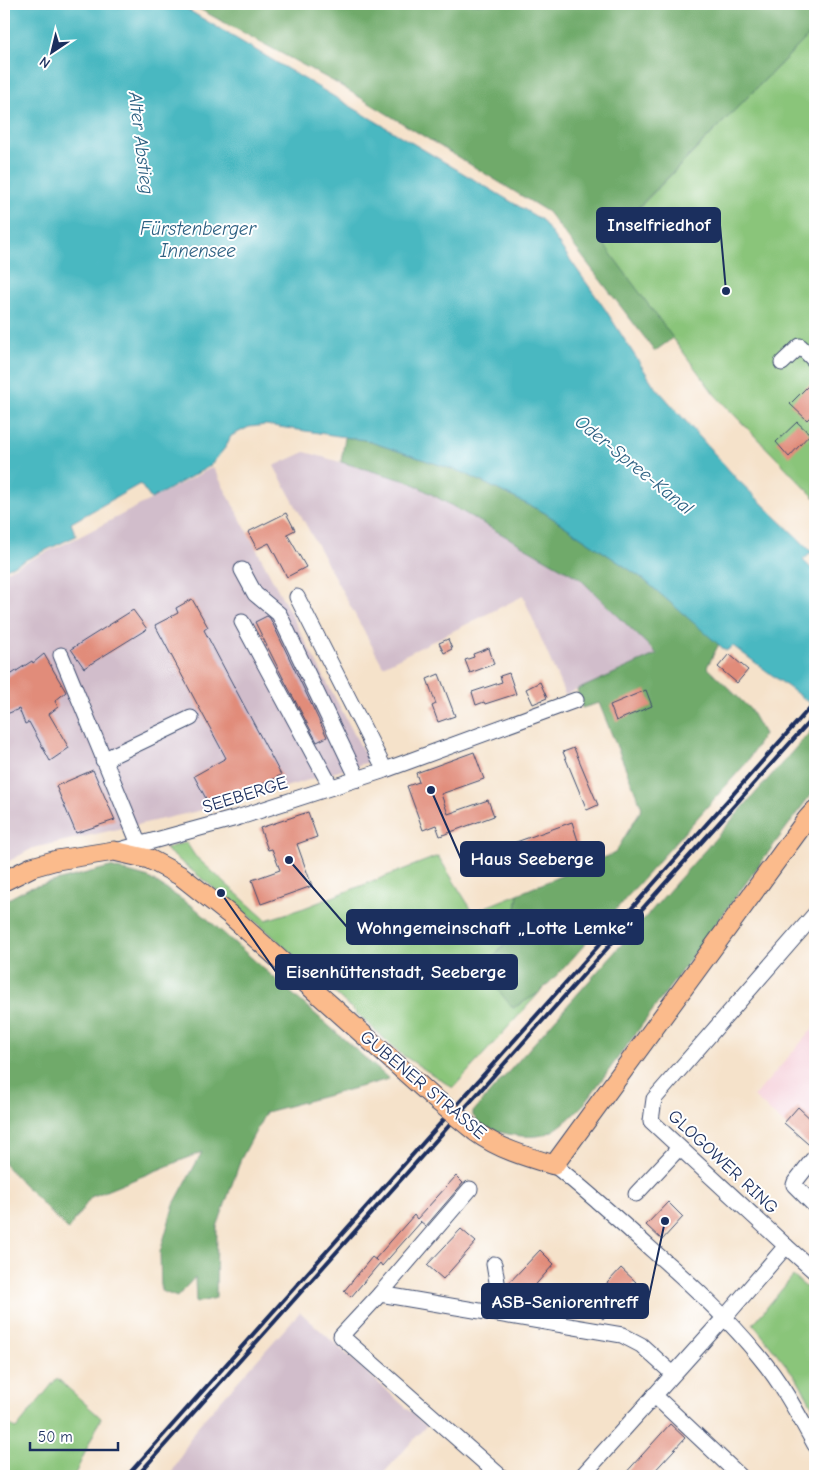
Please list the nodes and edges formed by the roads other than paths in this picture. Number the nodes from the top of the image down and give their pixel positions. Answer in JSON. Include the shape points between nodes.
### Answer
{"nodes":[{"id":1,"x":815,"y":361,"type":"edge"},
{"id":2,"x":782,"y":363,"type":"dead end"},
{"id":3,"x":242,"y":570,"type":"dead end"},
{"id":4,"x":297,"y":597,"type":"dead end"},
{"id":5,"x":242,"y":622,"type":"dead end"},
{"id":6,"x":61,"y":655,"type":"dead end"},
{"id":7,"x":576,"y":700,"type":"dead end"},
{"id":8,"x":191,"y":718,"type":"dead end"},
{"id":9,"x":103,"y":760,"type":"junction"},
{"id":10,"x":385,"y":770,"type":"junction"},
{"id":11,"x":358,"y":779,"type":"junction"},
{"id":12,"x":331,"y":787,"type":"junction"},
{"id":13,"x":812,"y":818,"type":"edge"},
{"id":14,"x":139,"y":844,"type":"junction"},
{"id":15,"x":114,"y":851,"type":"junction"},
{"id":16,"x":4,"y":881,"type":"edge"},
{"id":17,"x":815,"y":914,"type":"edge"},
{"id":18,"x":679,"y":1148,"type":"junction"},
{"id":19,"x":813,"y":1159,"type":"dead end"},
{"id":20,"x":554,"y":1165,"type":"junction"},
{"id":21,"x":470,"y":1189,"type":"dead end"},
{"id":22,"x":636,"y":1194,"type":"dead end"},
{"id":23,"x":815,"y":1206,"type":"edge"},
{"id":24,"x":786,"y":1246,"type":"junction"},
{"id":25,"x":494,"y":1264,"type":"dead end"},
{"id":26,"x":815,"y":1272,"type":"edge"},
{"id":27,"x":380,"y":1294,"type":"junction"},
{"id":28,"x":488,"y":1312,"type":"junction"},
{"id":29,"x":725,"y":1317,"type":"junction"},
{"id":30,"x":674,"y":1374,"type":"junction"},
{"id":31,"x":654,"y":1395,"type":"junction"},
{"id":32,"x":815,"y":1445,"type":"edge"},
{"id":33,"x":730,"y":1473,"type":"edge"},
{"id":34,"x":500,"y":1476,"type":"edge"},
{"id":35,"x":582,"y":1476,"type":"edge"}],
"edges":[{"from":1,"to":2,"type":"street","via":[[800,346]]},
{"from":3,"to":11,"type":"street","via":[[255,594],[279,614]]},
{"from":4,"to":10,"type":"street"},
{"from":5,"to":12,"type":"street"},
{"from":6,"to":9,"type":"street"},
{"from":7,"to":10,"type":"street","name":"SEEBERGE"},
{"from":8,"to":9,"type":"street"},
{"from":9,"to":14,"type":"street"},
{"from":10,"to":11,"type":"street","name":"SEEBERGE"},
{"from":11,"to":12,"type":"street","name":"SEEBERGE"},
{"from":12,"to":14,"type":"street","name":"SEEBERGE","via":[[240,817]]},
{"from":13,"to":20,"type":"main road"},
{"from":14,"to":15,"type":"street","name":"SEEBERGE"},
{"from":15,"to":16,"type":"main road","name":"GUBENER STRASSE","via":[[57,860]]},
{"from":15,"to":20,"type":"main road","name":"GUBENER STRASSE","bridge":true,"via":[[149,859],[181,876],[229,914],[476,1132],[516,1153]]},
{"from":17,"to":18,"type":"street","name":"GLOGOWER RING","via":[[654,1100],[651,1121]]},
{"from":18,"to":22,"type":"street"},
{"from":18,"to":24,"type":"street","name":"GLOGOWER RING"},
{"from":19,"to":23,"type":"street","via":[[794,1185]]},
{"from":20,"to":29,"type":"street"},
{"from":21,"to":27,"type":"street"},
{"from":24,"to":26,"type":"street","name":"GLOGOWER RING"},
{"from":24,"to":29,"type":"street"},
{"from":25,"to":28,"type":"street","via":[[498,1288]]},
{"from":27,"to":28,"type":"street"},
{"from":27,"to":34,"type":"street","via":[[341,1336]]},
{"from":28,"to":30,"type":"street","via":[[622,1335],[641,1345]]},
{"from":29,"to":30,"type":"street"},
{"from":29,"to":32,"type":"street","via":[[759,1356],[793,1404]]},
{"from":30,"to":31,"type":"street"},
{"from":31,"to":33,"type":"street"},
{"from":31,"to":35,"type":"street"}]}
